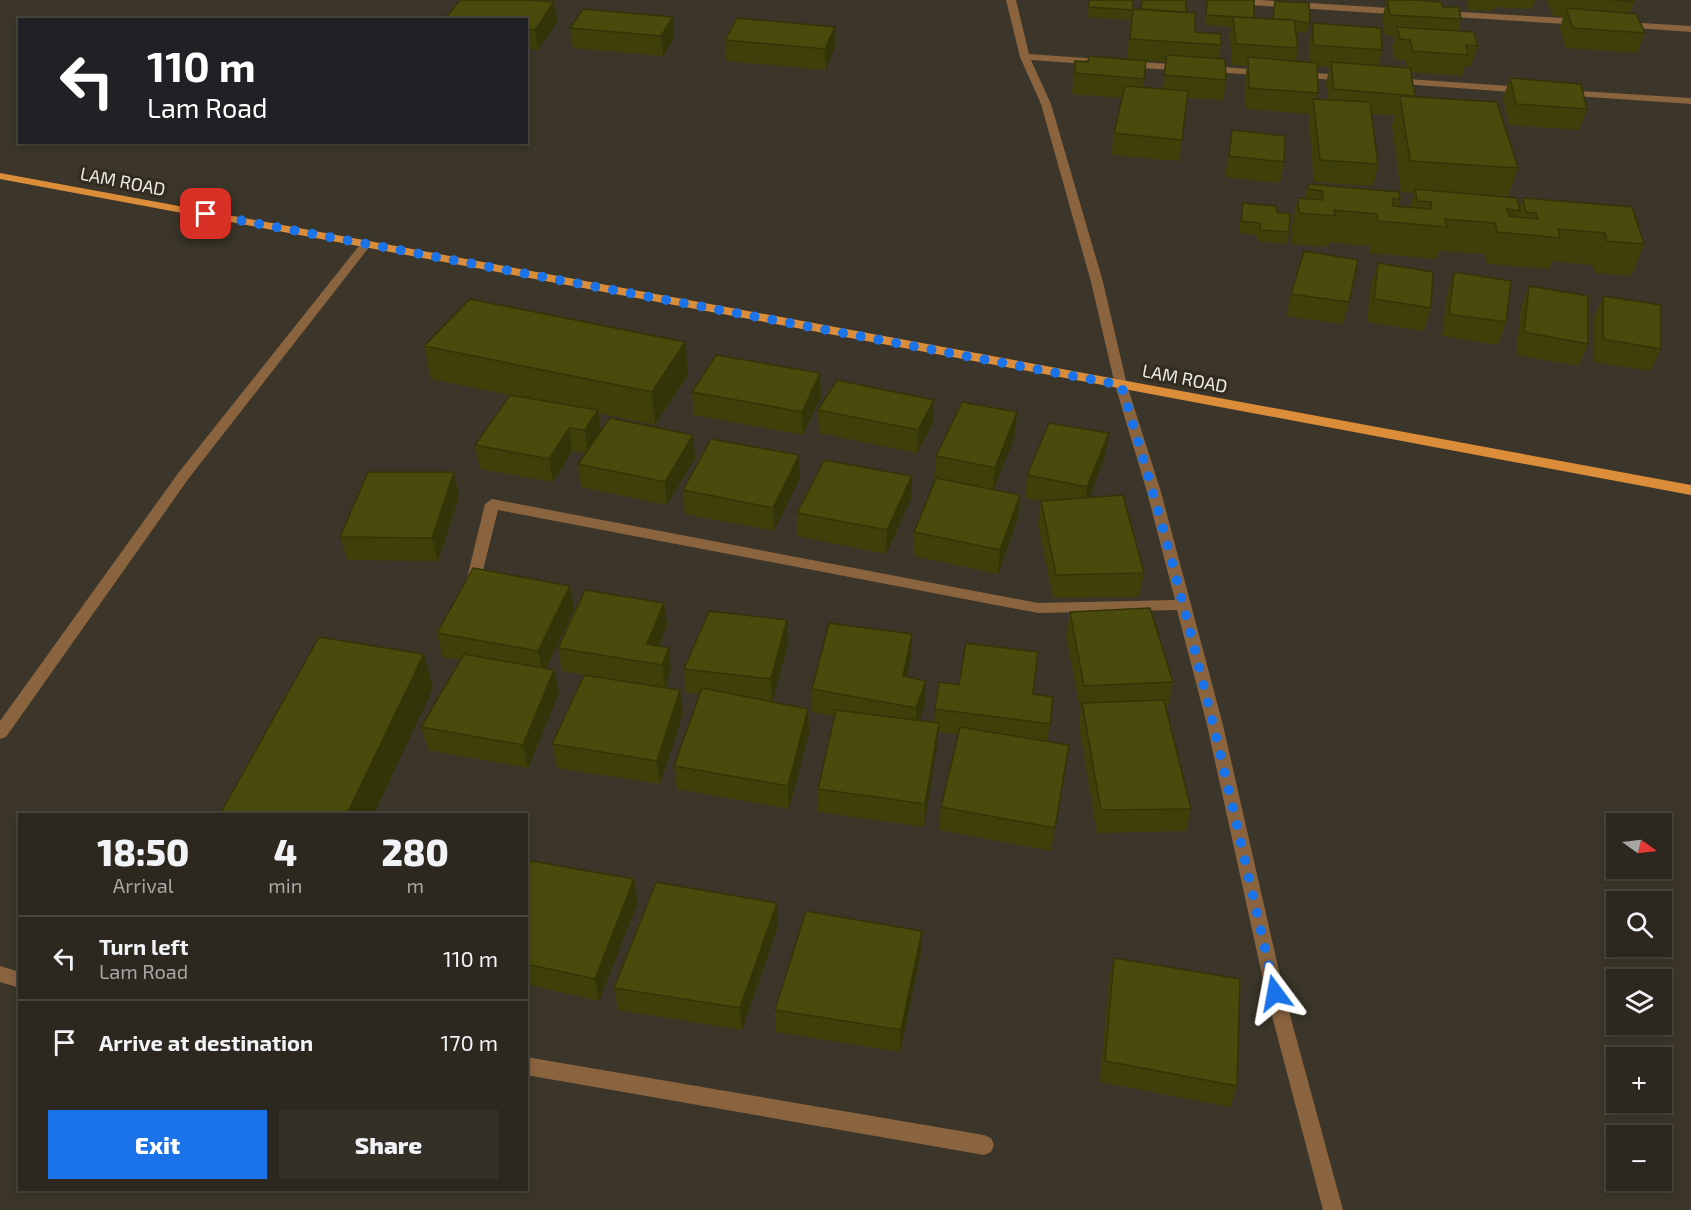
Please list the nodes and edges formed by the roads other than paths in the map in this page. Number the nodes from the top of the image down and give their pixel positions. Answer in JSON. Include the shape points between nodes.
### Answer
{"nodes":[{"id":1,"x":1011,"y":0,"type":"edge"},
{"id":2,"x":1220,"y":0,"type":"edge"},
{"id":3,"x":1420,"y":12,"type":"edge"},
{"id":4,"x":1432,"y":13,"type":"edge"},
{"id":5,"x":1597,"y":23,"type":"edge"},
{"id":6,"x":1608,"y":24,"type":"edge"},
{"id":7,"x":1691,"y":29,"type":"edge"},
{"id":8,"x":1025,"y":57,"type":"junction"},
{"id":9,"x":1275,"y":74,"type":"edge"},
{"id":10,"x":1287,"y":74,"type":"edge"},
{"id":11,"x":1358,"y":79,"type":"edge"},
{"id":12,"x":1382,"y":81,"type":"edge"},
{"id":13,"x":1536,"y":91,"type":"edge"},
{"id":14,"x":1548,"y":92,"type":"edge"},
{"id":15,"x":1691,"y":101,"type":"edge"},
{"id":16,"x":0,"y":176,"type":"edge"},
{"id":17,"x":366,"y":244,"type":"junction"},
{"id":18,"x":1121,"y":385,"type":"junction"},
{"id":19,"x":1691,"y":490,"type":"edge"},
{"id":20,"x":474,"y":578,"type":"edge"},
{"id":21,"x":1183,"y":605,"type":"junction"},
{"id":22,"x":0,"y":734,"type":"edge"},
{"id":23,"x":0,"y":974,"type":"edge"},
{"id":24,"x":18,"y":979,"type":"edge"},
{"id":25,"x":528,"y":1066,"type":"edge"},
{"id":26,"x":984,"y":1145,"type":"dead end"},
{"id":27,"x":1333,"y":1210,"type":"edge"}],
"edges":[{"from":1,"to":8,"type":"street"},
{"from":2,"to":3,"type":"street"},
{"from":4,"to":5,"type":"street"},
{"from":6,"to":7,"type":"street"},
{"from":8,"to":9,"type":"street"},
{"from":8,"to":18,"type":"street","via":[[1046,104],[1097,282]]},
{"from":10,"to":11,"type":"street"},
{"from":12,"to":13,"type":"street"},
{"from":14,"to":15,"type":"street"},
{"from":16,"to":17,"type":"main road","name":"LAM ROAD"},
{"from":17,"to":18,"type":"main road","name":"LAM ROAD"},
{"from":17,"to":22,"type":"street","via":[[184,475]]},
{"from":18,"to":19,"type":"main road","name":"LAM ROAD"},
{"from":18,"to":21,"type":"street"},
{"from":20,"to":21,"type":"street","via":[[492,504],[1038,608]]},
{"from":21,"to":27,"type":"street","via":[[1215,725],[1275,993]]},
{"from":23,"to":24,"type":"street"},
{"from":25,"to":26,"type":"street"}]}
